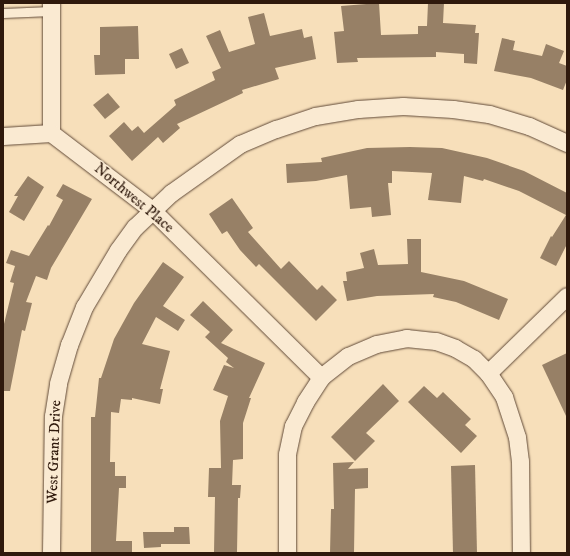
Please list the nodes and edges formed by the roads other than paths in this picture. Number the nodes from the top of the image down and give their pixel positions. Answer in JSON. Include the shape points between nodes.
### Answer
{"nodes":[{"id":1,"x":51,"y":7,"type":"edge"},
{"id":2,"x":3,"y":14,"type":"edge"},
{"id":3,"x":51,"y":133,"type":"junction"},
{"id":4,"x":3,"y":136,"type":"edge"},
{"id":5,"x":567,"y":143,"type":"edge"},
{"id":6,"x":152,"y":210,"type":"junction"},
{"id":7,"x":567,"y":296,"type":"edge"},
{"id":8,"x":488,"y":373,"type":"junction"},
{"id":9,"x":321,"y":377,"type":"junction"},
{"id":10,"x":51,"y":553,"type":"edge"},
{"id":11,"x":287,"y":553,"type":"edge"},
{"id":12,"x":521,"y":553,"type":"edge"}],
"edges":[{"from":1,"to":2,"type":"lane"},
{"from":1,"to":3,"type":"street"},
{"from":3,"to":4,"type":"street"},
{"from":3,"to":6,"type":"street","name":"Northwest Place"},
{"from":5,"to":6,"type":"street","name":"West Grant Drive","via":[[529,126],[489,114],[403,106],[358,109],[315,116],[240,144],[202,169]]},
{"from":6,"to":9,"type":"street","name":"Northwest Place"},
{"from":6,"to":10,"type":"street","name":"West Grant Drive","via":[[118,250],[84,307],[69,345],[58,383],[53,416]]},
{"from":7,"to":8,"type":"street"},
{"from":8,"to":9,"type":"street","via":[[474,359],[455,348],[436,341],[406,338],[376,344],[348,356]]},
{"from":8,"to":12,"type":"street","via":[[504,397],[517,437],[520,461]]},
{"from":9,"to":11,"type":"street","via":[[293,426],[287,454]]}]}
